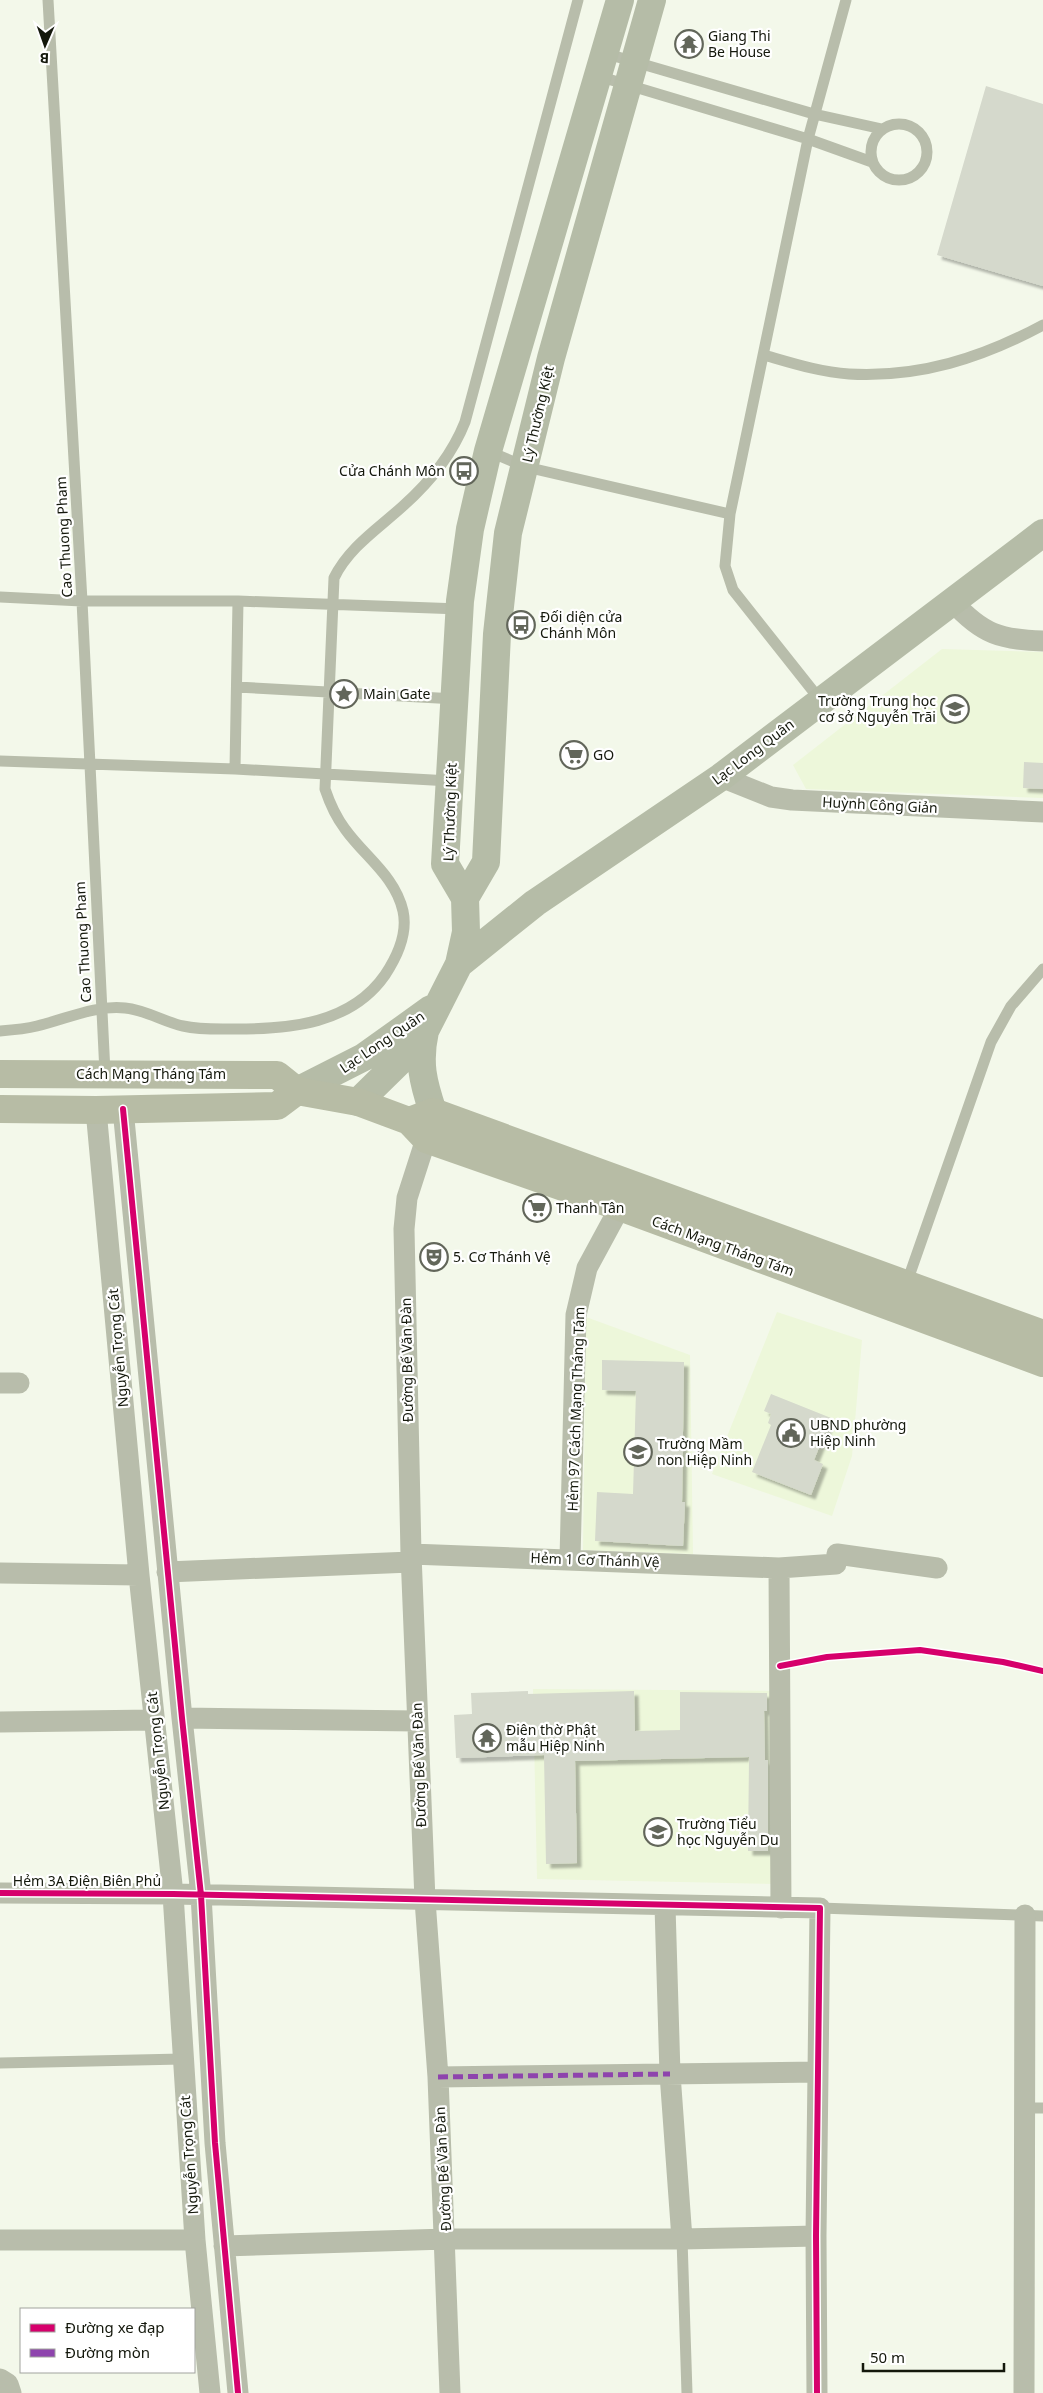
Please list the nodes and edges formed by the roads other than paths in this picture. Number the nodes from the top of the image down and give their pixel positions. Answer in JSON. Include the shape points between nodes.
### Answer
{"nodes":[{"id":1,"x":48,"y":0,"type":"edge"},
{"id":2,"x":578,"y":0,"type":"edge"},
{"id":3,"x":620,"y":0,"type":"edge"},
{"id":4,"x":652,"y":0,"type":"edge"},
{"id":5,"x":846,"y":0,"type":"edge"},
{"id":6,"x":601,"y":65,"type":"junction"},
{"id":7,"x":630,"y":74,"type":"junction"},
{"id":8,"x":814,"y":114,"type":"junction"},
{"id":9,"x":882,"y":129,"type":"junction"},
{"id":10,"x":808,"y":139,"type":"junction"},
{"id":11,"x":872,"y":162,"type":"junction"},
{"id":12,"x":1043,"y":325,"type":"edge"},
{"id":13,"x":764,"y":355,"type":"junction"},
{"id":14,"x":488,"y":451,"type":"junction"},
{"id":15,"x":526,"y":467,"type":"junction"},
{"id":16,"x":730,"y":514,"type":"junction"},
{"id":17,"x":1043,"y":534,"type":"edge"},
{"id":18,"x":0,"y":597,"type":"edge"},
{"id":19,"x":82,"y":601,"type":"junction"},
{"id":20,"x":238,"y":601,"type":"junction"},
{"id":21,"x":953,"y":602,"type":"junction"},
{"id":22,"x":333,"y":604,"type":"junction"},
{"id":23,"x":460,"y":608,"type":"junction"},
{"id":24,"x":1043,"y":641,"type":"edge"},
{"id":25,"x":236,"y":687,"type":"junction"},
{"id":26,"x":329,"y":692,"type":"junction"},
{"id":27,"x":456,"y":699,"type":"junction"},
{"id":28,"x":821,"y":701,"type":"junction"},
{"id":29,"x":0,"y":761,"type":"edge"},
{"id":30,"x":90,"y":765,"type":"junction"},
{"id":31,"x":235,"y":769,"type":"junction"},
{"id":32,"x":326,"y":774,"type":"junction"},
{"id":33,"x":721,"y":777,"type":"junction"},
{"id":34,"x":450,"y":781,"type":"junction"},
{"id":35,"x":1043,"y":812,"type":"edge"},
{"id":36,"x":465,"y":898,"type":"junction"},
{"id":37,"x":459,"y":964,"type":"junction"},
{"id":38,"x":1043,"y":969,"type":"edge"},
{"id":39,"x":439,"y":1004,"type":"junction"},
{"id":40,"x":102,"y":1009,"type":"junction"},
{"id":41,"x":426,"y":1029,"type":"junction"},
{"id":42,"x":0,"y":1031,"type":"edge"},
{"id":43,"x":106,"y":1073,"type":"junction"},
{"id":44,"x":0,"y":1074,"type":"edge"},
{"id":45,"x":297,"y":1091,"type":"junction"},
{"id":46,"x":358,"y":1102,"type":"junction"},
{"id":47,"x":0,"y":1109,"type":"edge"},
{"id":48,"x":109,"y":1110,"type":"junction"},
{"id":49,"x":423,"y":1124,"type":"junction"},
{"id":50,"x":620,"y":1207,"type":"junction"},
{"id":51,"x":906,"y":1285,"type":"junction"},
{"id":52,"x":1043,"y":1334,"type":"edge"},
{"id":53,"x":1043,"y":1363,"type":"edge"},
{"id":54,"x":411,"y":1558,"type":"junction"},
{"id":55,"x":570,"y":1559,"type":"junction"},
{"id":56,"x":779,"y":1568,"type":"junction"},
{"id":57,"x":937,"y":1568,"type":"dead end"},
{"id":58,"x":167,"y":1572,"type":"junction"},
{"id":59,"x":0,"y":1573,"type":"edge"},
{"id":60,"x":139,"y":1575,"type":"junction"},
{"id":61,"x":182,"y":1718,"type":"junction"},
{"id":62,"x":154,"y":1720,"type":"junction"},
{"id":63,"x":418,"y":1721,"type":"junction"},
{"id":64,"x":0,"y":1722,"type":"edge"},
{"id":65,"x":0,"y":1893,"type":"edge"},
{"id":66,"x":173,"y":1894,"type":"junction"},
{"id":67,"x":202,"y":1894,"type":"junction"},
{"id":68,"x":425,"y":1900,"type":"junction"},
{"id":69,"x":665,"y":1906,"type":"junction"},
{"id":70,"x":780,"y":1908,"type":"junction"},
{"id":71,"x":820,"y":1908,"type":"junction"},
{"id":72,"x":1034,"y":1915,"type":"edge"},
{"id":73,"x":182,"y":2059,"type":"junction"},
{"id":74,"x":0,"y":2063,"type":"edge"},
{"id":75,"x":818,"y":2072,"type":"junction"},
{"id":76,"x":670,"y":2074,"type":"junction"},
{"id":77,"x":438,"y":2077,"type":"junction"},
{"id":78,"x":1033,"y":2108,"type":"edge"},
{"id":79,"x":816,"y":2236,"type":"junction"},
{"id":80,"x":446,"y":2239,"type":"junction"},
{"id":81,"x":682,"y":2239,"type":"junction"},
{"id":82,"x":0,"y":2240,"type":"edge"},
{"id":83,"x":195,"y":2240,"type":"junction"},
{"id":84,"x":224,"y":2246,"type":"junction"},
{"id":85,"x":0,"y":2379,"type":"edge"},
{"id":86,"x":10,"y":2393,"type":"edge"},
{"id":87,"x":210,"y":2393,"type":"edge"},
{"id":88,"x":238,"y":2393,"type":"edge"},
{"id":89,"x":450,"y":2393,"type":"edge"},
{"id":90,"x":688,"y":2393,"type":"edge"},
{"id":91,"x":817,"y":2393,"type":"edge"},
{"id":92,"x":1024,"y":2393,"type":"edge"}],
"edges":[{"from":1,"to":19,"type":"lane","name":"Cao Thuong Pham"},
{"from":2,"to":22,"type":"lane","via":[[457,442],[420,490],[371,532],[341,564],[334,578]]},
{"from":3,"to":6,"type":"main road","name":"Lý Thường Kiệt"},
{"from":4,"to":7,"type":"main road","name":"Lý Thường Kiệt"},
{"from":5,"to":8,"type":"lane"},
{"from":6,"to":7,"type":"lane"},
{"from":6,"to":7,"type":"lane"},
{"from":6,"to":14,"type":"main road","name":"Lý Thường Kiệt"},
{"from":7,"to":8,"type":"lane"},
{"from":7,"to":10,"type":"lane"},
{"from":7,"to":15,"type":"main road","name":"Lý Thường Kiệt","via":[[551,358]]},
{"from":8,"to":9,"type":"lane"},
{"from":8,"to":10,"type":"lane"},
{"from":9,"to":11,"type":"lane","via":[[870,150]]},
{"from":9,"to":11,"type":"lane","via":[[893,124],[905,124],[916,129],[928,149],[927,161],[921,172],[911,179],[899,181],[878,172]]},
{"from":10,"to":11,"type":"lane"},
{"from":10,"to":13,"type":"lane"},
{"from":12,"to":13,"type":"lane","via":[[966,360],[930,370],[895,374],[848,374]]},
{"from":13,"to":16,"type":"lane"},
{"from":14,"to":15,"type":"lane"},
{"from":14,"to":23,"type":"main road","name":"Lý Thường Kiệt","via":[[470,529]]},
{"from":15,"to":16,"type":"lane"},
{"from":15,"to":36,"type":"main road","name":"Lý Thường Kiệt","via":[[508,533],[501,592],[486,862]]},
{"from":16,"to":28,"type":"lane","via":[[725,566],[733,590]]},
{"from":17,"to":21,"type":"main road","name":"Lạc Long Quân"},
{"from":18,"to":19,"type":"lane"},
{"from":19,"to":20,"type":"lane"},
{"from":19,"to":30,"type":"lane","name":"Cao Thuong Pham"},
{"from":20,"to":22,"type":"lane"},
{"from":20,"to":25,"type":"lane"},
{"from":21,"to":24,"type":"street","via":[[989,633]]},
{"from":21,"to":28,"type":"main road","name":"Lạc Long Quân"},
{"from":22,"to":23,"type":"lane"},
{"from":22,"to":26,"type":"lane"},
{"from":23,"to":27,"type":"main road","name":"Lý Thường Kiệt"},
{"from":25,"to":26,"type":"lane"},
{"from":25,"to":31,"type":"lane"},
{"from":26,"to":27,"type":"lane"},
{"from":26,"to":32,"type":"lane"},
{"from":27,"to":34,"type":"main road","name":"Lý Thường Kiệt"},
{"from":28,"to":33,"type":"main road","name":"Lạc Long Quân"},
{"from":29,"to":30,"type":"lane"},
{"from":30,"to":31,"type":"lane"},
{"from":30,"to":40,"type":"lane","name":"Cao Thuong Pham"},
{"from":31,"to":32,"type":"lane"},
{"from":32,"to":34,"type":"lane"},
{"from":32,"to":40,"type":"lane","via":[[325,789],[330,806],[345,830],[384,873],[398,895],[404,913],[400,949],[378,984],[357,1004],[299,1026],[204,1029],[182,1026],[125,1008]]},
{"from":33,"to":35,"type":"street","name":"Huỳnh Công Giản","via":[[761,794],[792,800]]},
{"from":33,"to":37,"type":"main road","name":"Lạc Long Quân","via":[[534,903]]},
{"from":34,"to":36,"type":"main road","name":"Lý Thường Kiệt","via":[[445,864]]},
{"from":36,"to":37,"type":"main road","name":"Lạc Long Quân","via":[[466,932]]},
{"from":37,"to":39,"type":"main road","name":"Lạc Long Quân"},
{"from":38,"to":51,"type":"lane","via":[[1011,1006],[991,1042]]},
{"from":39,"to":41,"type":"main road","name":"Lạc Long Quân"},
{"from":39,"to":45,"type":"main road","name":"Lạc Long Quân","via":[[364,1057]]},
{"from":40,"to":42,"type":"lane","via":[[86,1010],[38,1026]]},
{"from":40,"to":43,"type":"lane","name":"Cao Thuong Pham"},
{"from":41,"to":46,"type":"main road","name":"Lạc Long Quân","via":[[407,1054]]},
{"from":41,"to":49,"type":"main road","via":[[420,1057]]},
{"from":43,"to":44,"type":"main road","name":"Cách Mạng Tháng Tám"},
{"from":43,"to":45,"type":"main road","name":"Cách Mạng Tháng Tám","via":[[278,1075]]},
{"from":43,"to":48,"type":"main road"},
{"from":45,"to":46,"type":"main road","name":"Cách Mạng Tháng Tám"},
{"from":45,"to":48,"type":"main road","via":[[277,1106]]},
{"from":46,"to":49,"type":"main road","name":"Cách Mạng Tháng Tám"},
{"from":47,"to":48,"type":"main road"},
{"from":48,"to":58,"type":"street"},
{"from":48,"to":60,"type":"street","name":"Nguyễn Trọng Cát"},
{"from":49,"to":50,"type":"main road","name":"Cách Mạng Tháng Tám"},
{"from":49,"to":51,"type":"main road","name":"Cách Mạng Tháng Tám"},
{"from":49,"to":54,"type":"street","name":"Đường Bế Văn Đàn","via":[[404,1228]]},
{"from":50,"to":53,"type":"main road","name":"Cách Mạng Tháng Tám"},
{"from":50,"to":55,"type":"street","name":"Hẻm 97 Cách Mạng Tháng Tám","via":[[587,1268],[576,1315]]},
{"from":51,"to":52,"type":"main road","name":"Cách Mạng Tháng Tám"},
{"from":54,"to":55,"type":"street","name":"Hẻm 1 Cơ Thánh Vệ"},
{"from":54,"to":58,"type":"street","name":"Hẻm 1 Cơ Thánh Vệ"},
{"from":54,"to":63,"type":"street","name":"Đường Bế Văn Đàn"},
{"from":55,"to":56,"type":"street","name":"Hẻm 1 Cơ Thánh Vệ"},
{"from":56,"to":57,"type":"street","name":"Hẻm 1 Cơ Thánh Vệ","via":[[836,1564],[837,1554]]},
{"from":56,"to":70,"type":"street"},
{"from":58,"to":61,"type":"street"},
{"from":59,"to":60,"type":"street"},
{"from":60,"to":62,"type":"street","name":"Nguyễn Trọng Cát"},
{"from":61,"to":63,"type":"street"},
{"from":61,"to":67,"type":"street"},
{"from":62,"to":64,"type":"street"},
{"from":62,"to":66,"type":"street","name":"Nguyễn Trọng Cát"},
{"from":63,"to":68,"type":"street","name":"Đường Bế Văn Đàn"},
{"from":65,"to":66,"type":"street","name":"Hẻm 3A Điện Biên Phủ"},
{"from":66,"to":67,"type":"street","name":"Hẻm 3A Điện Biên Phủ"},
{"from":66,"to":73,"type":"street","name":"Nguyễn Trọng Cát"},
{"from":67,"to":68,"type":"street","name":"Hẻm 3A Điện Biên Phủ"},
{"from":67,"to":84,"type":"street","via":[[215,2143]]},
{"from":68,"to":69,"type":"street","name":"Hẻm 3A Điện Biên Phủ"},
{"from":68,"to":77,"type":"street","name":"Đường Bế Văn Đàn"},
{"from":69,"to":70,"type":"street","name":"Hẻm 3A Điện Biên Phủ"},
{"from":69,"to":76,"type":"street"},
{"from":70,"to":71,"type":"street","name":"Hẻm 3A Điện Biên Phủ"},
{"from":71,"to":72,"type":"lane"},
{"from":71,"to":75,"type":"street"},
{"from":72,"to":78,"type":"street"},
{"from":73,"to":74,"type":"lane"},
{"from":73,"to":83,"type":"street","name":"Nguyễn Trọng Cát"},
{"from":75,"to":76,"type":"street"},
{"from":75,"to":79,"type":"street"},
{"from":76,"to":77,"type":"street"},
{"from":76,"to":81,"type":"street"},
{"from":77,"to":80,"type":"street","name":"Đường Bế Văn Đàn"},
{"from":78,"to":92,"type":"street"},
{"from":79,"to":81,"type":"street"},
{"from":79,"to":91,"type":"street"},
{"from":80,"to":81,"type":"street"},
{"from":80,"to":84,"type":"street"},
{"from":80,"to":89,"type":"street","name":"Đường Bế Văn Đàn"},
{"from":81,"to":90,"type":"lane"},
{"from":82,"to":83,"type":"street"},
{"from":83,"to":87,"type":"street","name":"Nguyễn Trọng Cát"},
{"from":84,"to":88,"type":"street"},
{"from":85,"to":86,"type":"street","via":[[8,2384]]}]}
